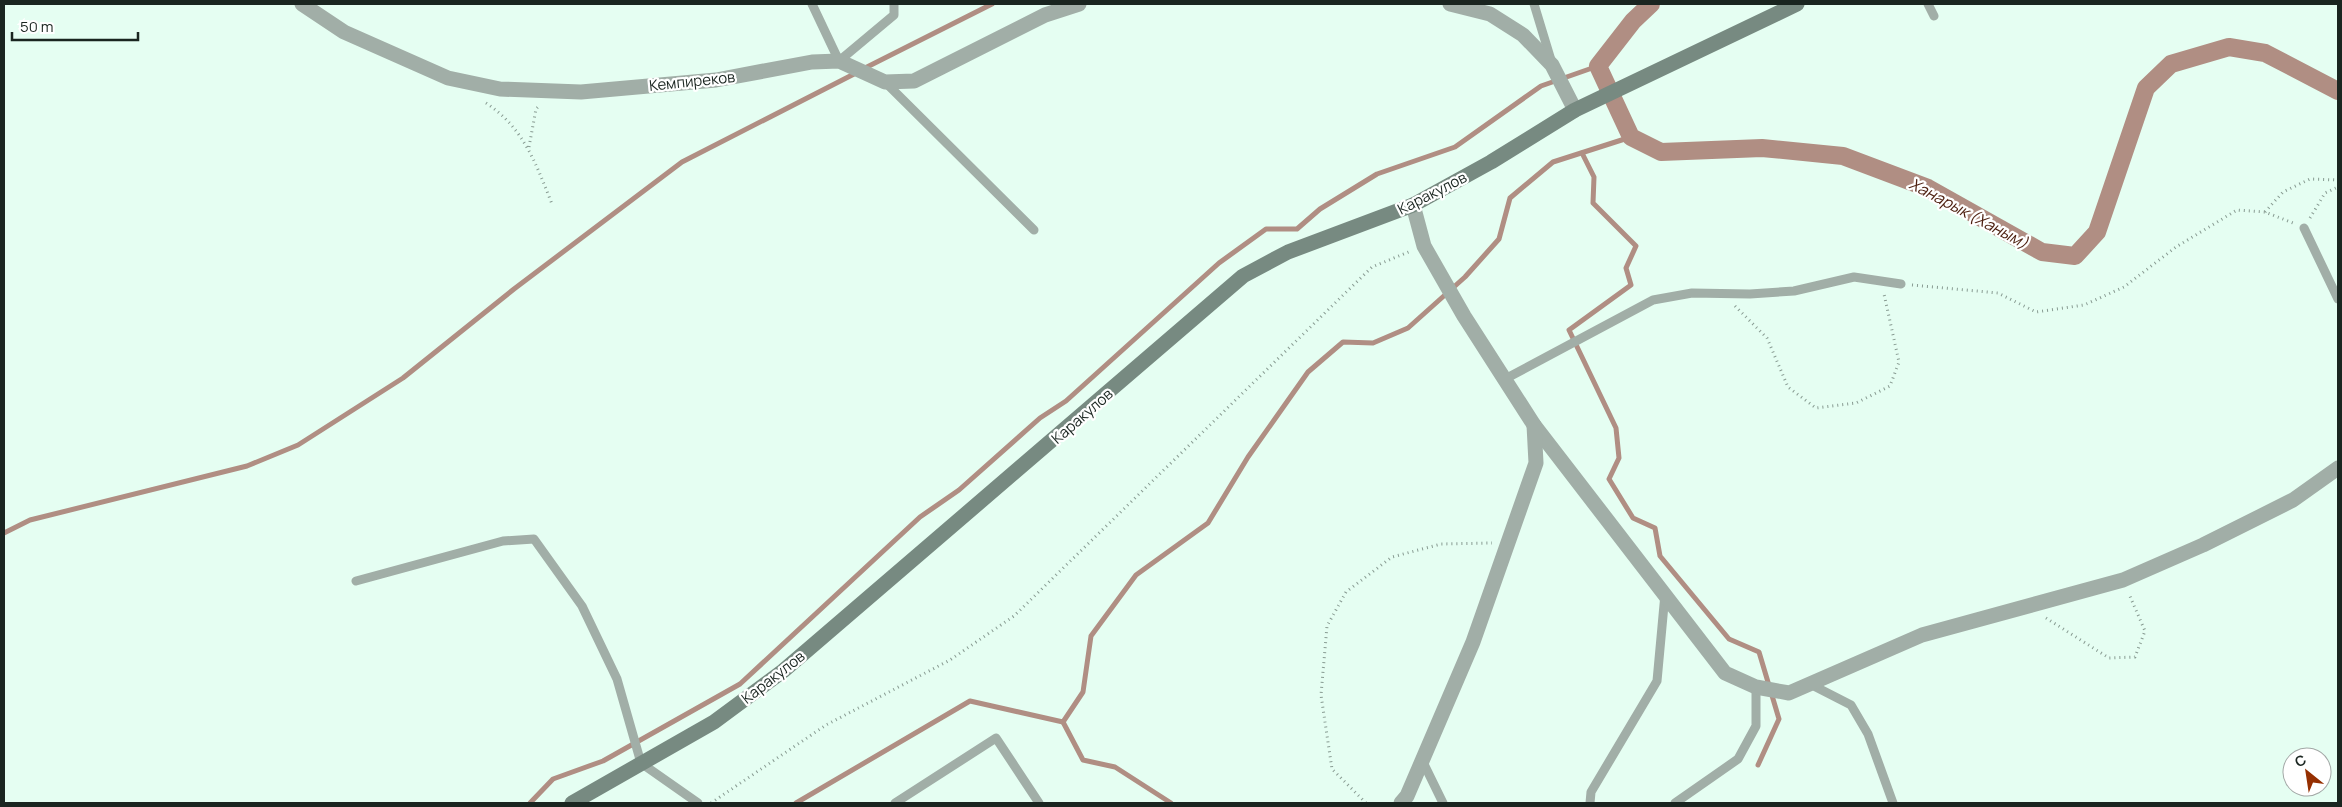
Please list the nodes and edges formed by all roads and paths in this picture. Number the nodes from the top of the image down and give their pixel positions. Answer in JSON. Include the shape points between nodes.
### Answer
{"nodes":[{"id":1,"x":302,"y":4,"type":"edge"},
{"id":2,"x":812,"y":4,"type":"edge"},
{"id":3,"x":894,"y":4,"type":"edge"},
{"id":4,"x":1079,"y":4,"type":"edge"},
{"id":5,"x":1450,"y":4,"type":"edge"},
{"id":6,"x":1534,"y":4,"type":"edge"},
{"id":7,"x":1797,"y":4,"type":"edge"},
{"id":8,"x":1928,"y":4,"type":"edge"},
{"id":9,"x":1934,"y":16,"type":"dead end"},
{"id":10,"x":843,"y":63,"type":"junction"},
{"id":11,"x":1552,"y":65,"type":"junction"},
{"id":12,"x":879,"y":79,"type":"junction"},
{"id":13,"x":556,"y":91,"type":"junction"},
{"id":14,"x":485,"y":102,"type":"dead end"},
{"id":15,"x":1575,"y":110,"type":"junction"},
{"id":16,"x":529,"y":147,"type":"junction"},
{"id":17,"x":2338,"y":180,"type":"edge"},
{"id":18,"x":2338,"y":188,"type":"edge"},
{"id":19,"x":552,"y":204,"type":"dead end"},
{"id":20,"x":1413,"y":205,"type":"junction"},
{"id":21,"x":2265,"y":212,"type":"junction"},
{"id":22,"x":2304,"y":228,"type":"junction"},
{"id":23,"x":1034,"y":230,"type":"dead end"},
{"id":24,"x":1424,"y":246,"type":"junction"},
{"id":25,"x":1882,"y":281,"type":"junction"},
{"id":26,"x":1901,"y":284,"type":"joint"},
{"id":27,"x":1723,"y":293,"type":"junction"},
{"id":28,"x":2338,"y":299,"type":"edge"},
{"id":29,"x":1505,"y":379,"type":"junction"},
{"id":30,"x":1534,"y":425,"type":"junction"},
{"id":31,"x":2338,"y":468,"type":"edge"},
{"id":32,"x":1508,"y":543,"type":"junction"},
{"id":33,"x":2123,"y":580,"type":"junction"},
{"id":34,"x":356,"y":581,"type":"dead end"},
{"id":35,"x":1665,"y":594,"type":"junction"},
{"id":36,"x":2027,"y":605,"type":"junction"},
{"id":37,"x":1810,"y":684,"type":"junction"},
{"id":38,"x":1756,"y":687,"type":"junction"},
{"id":39,"x":1422,"y":760,"type":"junction"},
{"id":40,"x":641,"y":763,"type":"junction"},
{"id":41,"x":572,"y":803,"type":"edge"},
{"id":42,"x":698,"y":803,"type":"edge"},
{"id":43,"x":710,"y":803,"type":"edge"},
{"id":44,"x":895,"y":803,"type":"edge"},
{"id":45,"x":1039,"y":803,"type":"edge"},
{"id":46,"x":1366,"y":803,"type":"edge"},
{"id":47,"x":1402,"y":803,"type":"edge"},
{"id":48,"x":1443,"y":803,"type":"edge"},
{"id":49,"x":1590,"y":803,"type":"edge"},
{"id":50,"x":1675,"y":803,"type":"edge"},
{"id":51,"x":1892,"y":803,"type":"edge"}],
"edges":[{"from":1,"to":13,"type":"street","name":"Кемпиреков","via":[[344,32],[448,78],[500,89]]},
{"from":2,"to":10,"type":"lane"},
{"from":3,"to":10,"type":"lane","via":[[894,16]]},
{"from":4,"to":12,"type":"street","name":"Кемпиреков","via":[[1044,15],[914,81]]},
{"from":5,"to":11,"type":"street","via":[[1490,14],[1523,36]]},
{"from":6,"to":11,"type":"lane"},
{"from":7,"to":15,"type":"main road","name":"Каракулов"},
{"from":8,"to":9,"type":"lane"},
{"from":10,"to":12,"type":"street","name":"Кемпиреков"},
{"from":10,"to":13,"type":"street","name":"Кемпиреков","via":[[812,62],[716,80],[581,92]]},
{"from":11,"to":15,"type":"street"},
{"from":12,"to":23,"type":"lane"},
{"from":13,"to":16,"type":"path","via":[[536,109]]},
{"from":14,"to":16,"type":"path","via":[[499,112]]},
{"from":15,"to":20,"type":"main road","name":"Каракулов"},
{"from":16,"to":19,"type":"path"},
{"from":17,"to":21,"type":"path","via":[[2310,179],[2283,192]]},
{"from":18,"to":22,"type":"path","via":[[2325,193]]},
{"from":20,"to":24,"type":"street"},
{"from":20,"to":40,"type":"main road","name":"Каракулов","via":[[1288,252],[1243,276],[783,671],[714,722]]},
{"from":21,"to":22,"type":"path"},
{"from":21,"to":26,"type":"path","via":[[2237,210],[2176,247],[2124,287],[2084,305],[2036,312],[1998,293]]},
{"from":22,"to":28,"type":"lane"},
{"from":24,"to":29,"type":"street"},
{"from":24,"to":43,"type":"path","via":[[1372,267],[1014,616],[950,660],[826,725]]},
{"from":25,"to":26,"type":"lane"},
{"from":25,"to":27,"type":"lane","via":[[1854,277],[1794,291]]},
{"from":25,"to":27,"type":"path","via":[[1899,362],[1890,386],[1856,403],[1816,408],[1788,387],[1767,338]]},
{"from":27,"to":29,"type":"lane","via":[[1692,293],[1653,300]]},
{"from":29,"to":30,"type":"street"},
{"from":30,"to":32,"type":"street","via":[[1536,463]]},
{"from":30,"to":35,"type":"street"},
{"from":31,"to":33,"type":"street","via":[[2293,500]]},
{"from":32,"to":39,"type":"street","via":[[1473,642]]},
{"from":32,"to":46,"type":"path","via":[[1442,544],[1392,557],[1346,592],[1327,626],[1322,695],[1332,769]]},
{"from":33,"to":36,"type":"street"},
{"from":33,"to":36,"type":"path","via":[[2145,631],[2135,657],[2109,658]]},
{"from":34,"to":40,"type":"lane","via":[[503,541],[534,539],[582,606],[617,679]]},
{"from":35,"to":38,"type":"street","via":[[1725,673]]},
{"from":35,"to":49,"type":"lane","via":[[1657,681],[1591,792]]},
{"from":36,"to":37,"type":"street","via":[[1922,635]]},
{"from":37,"to":38,"type":"street","via":[[1789,693]]},
{"from":37,"to":51,"type":"lane","via":[[1851,705],[1868,734]]},
{"from":38,"to":50,"type":"lane","via":[[1756,726],[1738,759]]},
{"from":39,"to":47,"type":"street"},
{"from":39,"to":48,"type":"lane"},
{"from":40,"to":41,"type":"main road","name":"Каракулов"},
{"from":40,"to":42,"type":"lane"},
{"from":44,"to":45,"type":"lane","via":[[996,738]]}]}
